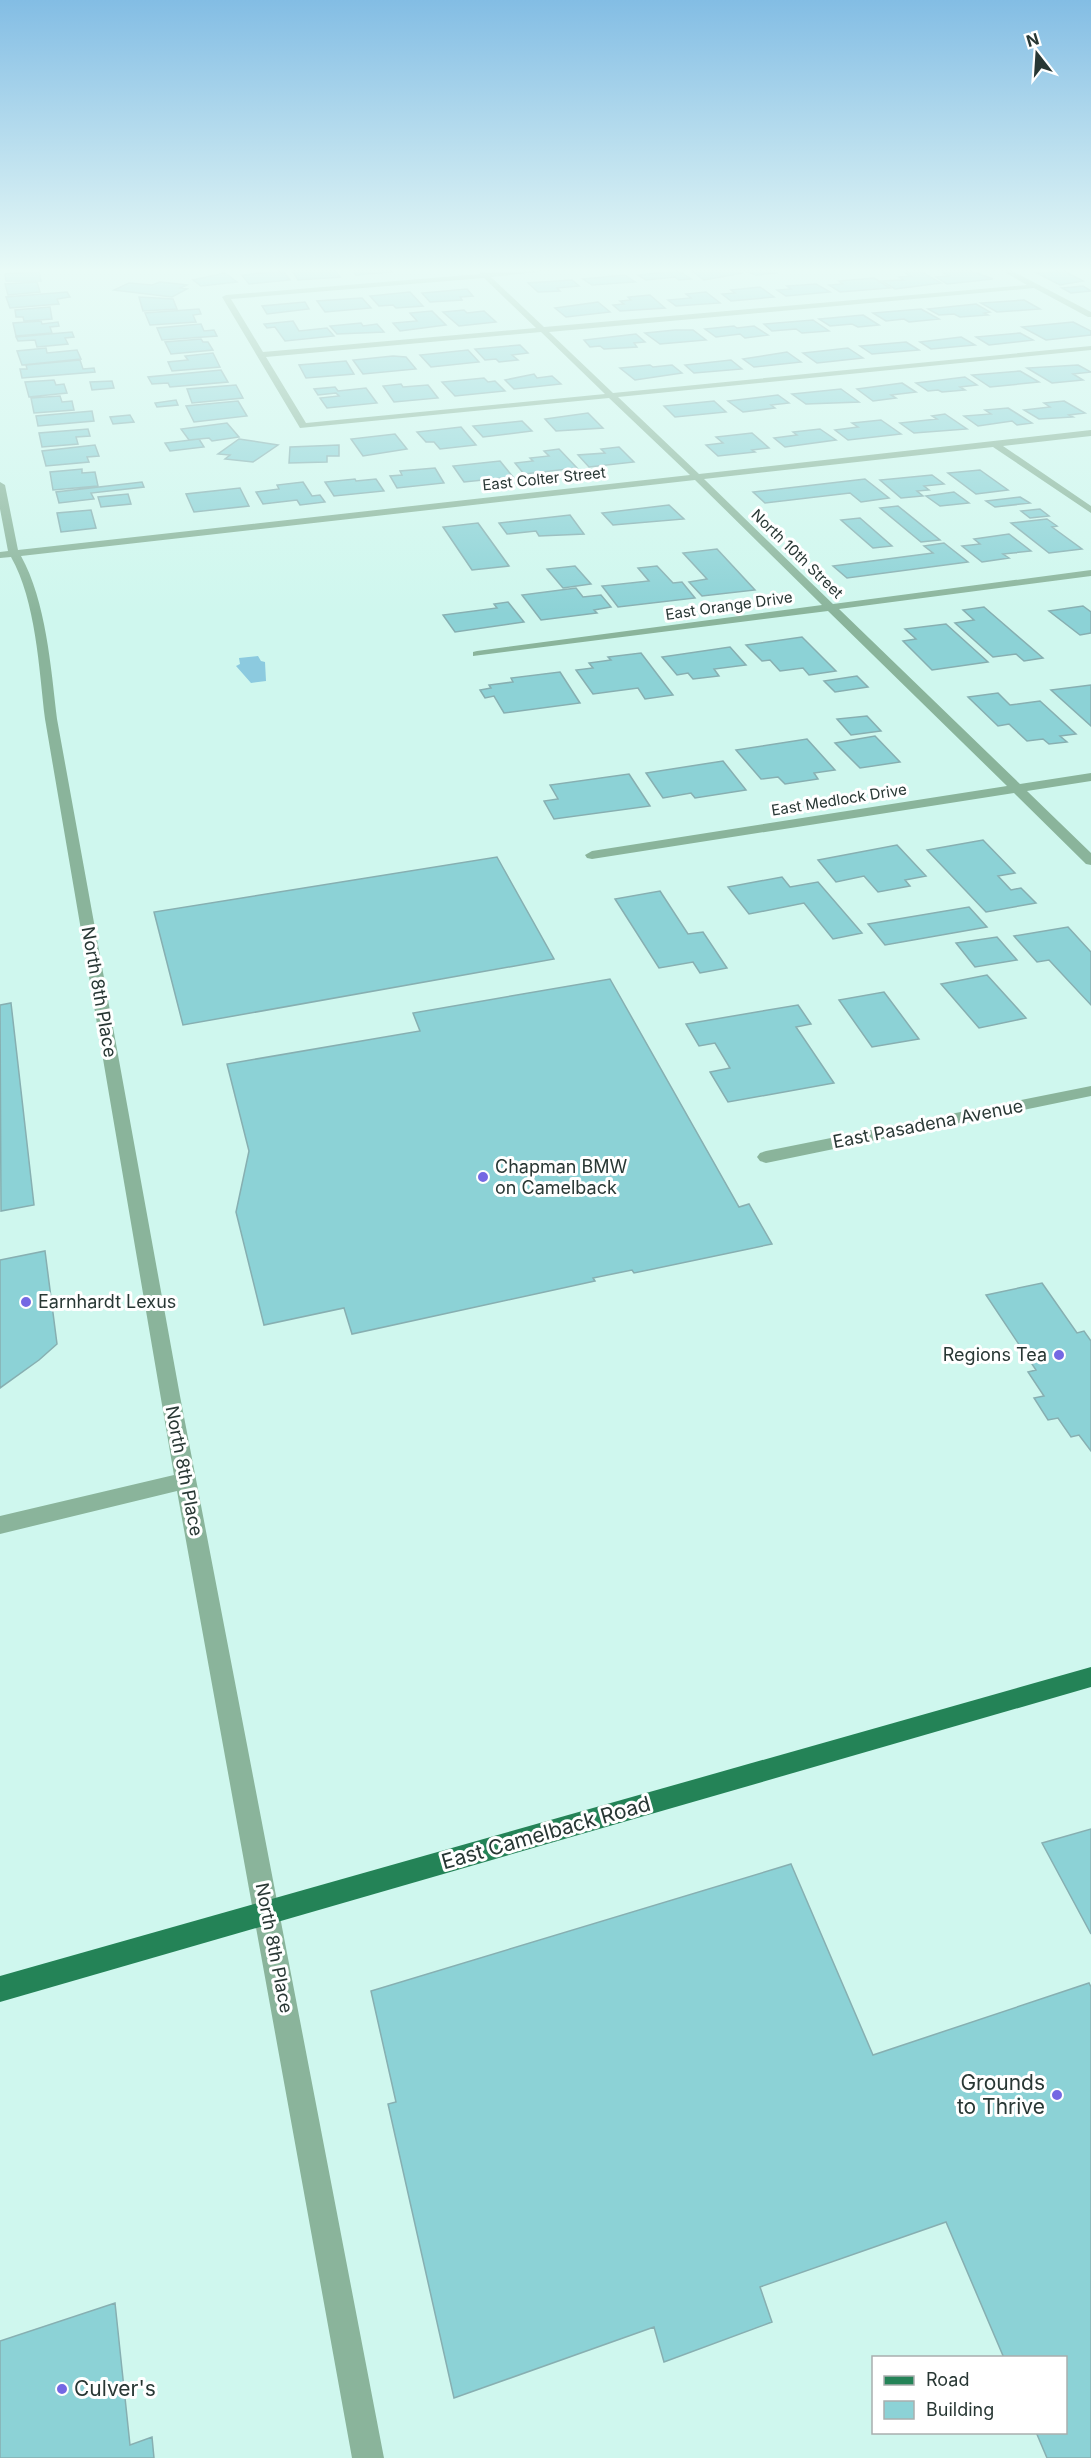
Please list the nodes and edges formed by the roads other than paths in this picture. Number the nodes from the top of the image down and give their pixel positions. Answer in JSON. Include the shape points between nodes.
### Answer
{"nodes":[{"id":1,"x":278,"y":385,"type":"edge"},
{"id":2,"x":601,"y":385,"type":"edge"},
{"id":3,"x":717,"y":385,"type":"edge"},
{"id":4,"x":612,"y":395,"type":"junction"},
{"id":5,"x":1091,"y":433,"type":"edge"},
{"id":6,"x":995,"y":444,"type":"junction"},
{"id":7,"x":697,"y":477,"type":"junction"},
{"id":8,"x":0,"y":485,"type":"edge"},
{"id":9,"x":1091,"y":510,"type":"edge"},
{"id":10,"x":7,"y":554,"type":"edge"},
{"id":11,"x":1091,"y":573,"type":"edge"},
{"id":12,"x":830,"y":607,"type":"junction"},
{"id":13,"x":477,"y":654,"type":"dead end"},
{"id":14,"x":1091,"y":777,"type":"edge"},
{"id":15,"x":1017,"y":789,"type":"junction"},
{"id":16,"x":592,"y":855,"type":"dead end"},
{"id":17,"x":1091,"y":861,"type":"edge"},
{"id":18,"x":1091,"y":1092,"type":"edge"},
{"id":19,"x":766,"y":1157,"type":"dead end"},
{"id":20,"x":186,"y":1481,"type":"junction"},
{"id":21,"x":0,"y":1525,"type":"edge"},
{"id":22,"x":1091,"y":1677,"type":"edge"},
{"id":23,"x":267,"y":1914,"type":"junction"},
{"id":24,"x":0,"y":1989,"type":"edge"},
{"id":25,"x":368,"y":2458,"type":"edge"}],
"edges":[{"from":1,"to":4,"type":"street","via":[[303,426]]},
{"from":2,"to":4,"type":"street","name":"North 10th Street"},
{"from":3,"to":4,"type":"street"},
{"from":4,"to":7,"type":"street","name":"North 10th Street"},
{"from":5,"to":6,"type":"street","name":"East Colter Street"},
{"from":6,"to":7,"type":"street","name":"East Colter Street"},
{"from":6,"to":9,"type":"street"},
{"from":7,"to":10,"type":"street","name":"East Colter Street"},
{"from":7,"to":12,"type":"street","name":"North 10th Street"},
{"from":8,"to":10,"type":"street","name":"North 8th Place"},
{"from":10,"to":20,"type":"street","name":"North 8th Place","via":[[23,569],[41,638],[51,719]]},
{"from":11,"to":12,"type":"street","name":"East Orange Drive"},
{"from":12,"to":13,"type":"street","name":"East Orange Drive"},
{"from":12,"to":15,"type":"street","name":"North 10th Street"},
{"from":14,"to":15,"type":"street","name":"East Medlock Drive"},
{"from":15,"to":16,"type":"street","name":"East Medlock Drive"},
{"from":15,"to":17,"type":"street","name":"North 10th Street"},
{"from":18,"to":19,"type":"street","name":"East Pasadena Avenue"},
{"from":20,"to":21,"type":"street"},
{"from":20,"to":23,"type":"street","name":"North 8th Place"},
{"from":22,"to":23,"type":"main road","name":"East Camelback Road"},
{"from":23,"to":24,"type":"main road","name":"East Camelback Road"},
{"from":23,"to":25,"type":"street","name":"North 8th Place"}]}
